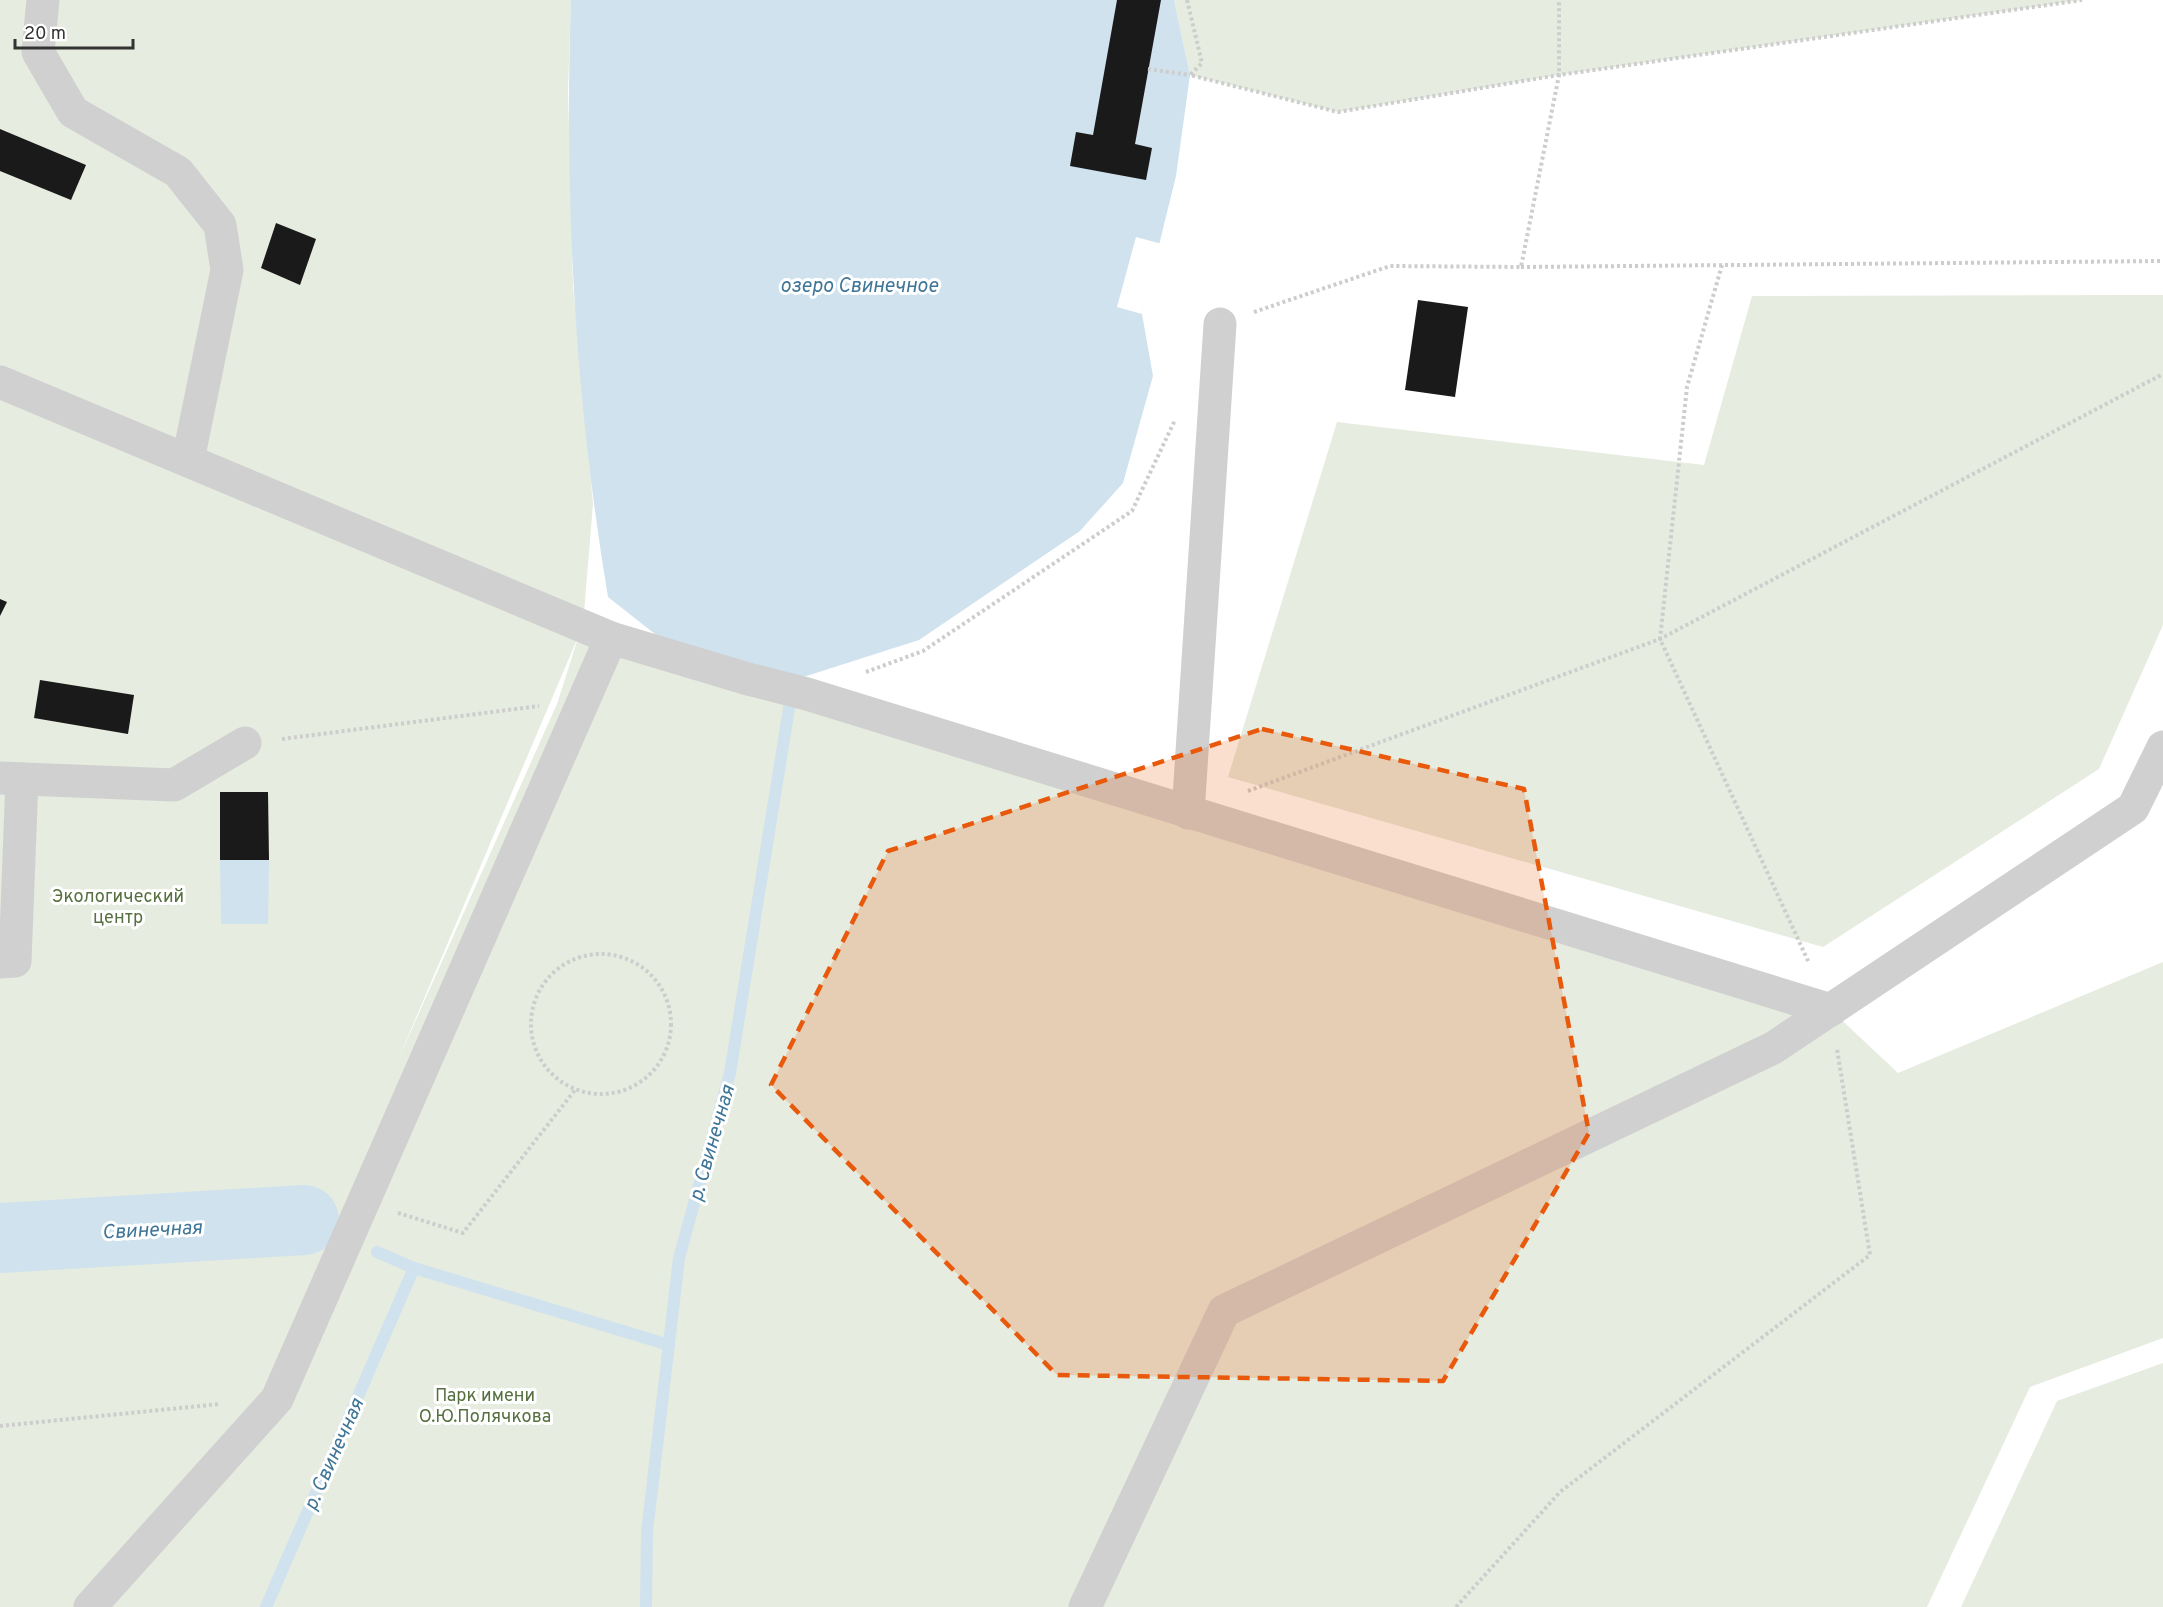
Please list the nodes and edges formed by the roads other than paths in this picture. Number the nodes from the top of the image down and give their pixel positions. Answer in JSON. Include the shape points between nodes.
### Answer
{"nodes":[{"id":1,"x":43,"y":0,"type":"edge"},
{"id":2,"x":1220,"y":324,"type":"road end"},
{"id":3,"x":0,"y":382,"type":"edge"},
{"id":4,"x":188,"y":460,"type":"junction"},
{"id":5,"x":610,"y":638,"type":"junction"},
{"id":6,"x":245,"y":743,"type":"road end"},
{"id":7,"x":2163,"y":747,"type":"edge"},
{"id":8,"x":11,"y":778,"type":"edge"},
{"id":9,"x":1188,"y":813,"type":"junction"},
{"id":10,"x":0,"y":962,"type":"edge"},
{"id":11,"x":1831,"y":1010,"type":"junction"},
{"id":12,"x":90,"y":1607,"type":"edge"},
{"id":13,"x":1085,"y":1607,"type":"edge"}],
"edges":[{"from":1,"to":4,"type":"lane","via":[[38,52],[73,112],[178,172],[220,225],[227,270]]},
{"from":2,"to":9,"type":"lane"},
{"from":3,"to":4,"type":"lane"},
{"from":4,"to":5,"type":"lane"},
{"from":5,"to":9,"type":"lane","via":[[807,693]]},
{"from":5,"to":12,"type":"lane","via":[[277,1399]]},
{"from":6,"to":8,"type":"lane","via":[[174,785]]},
{"from":7,"to":11,"type":"lane","via":[[2133,808]]},
{"from":8,"to":10,"type":"lane","via":[[15,961]]},
{"from":9,"to":11,"type":"lane"},
{"from":11,"to":13,"type":"lane","via":[[1773,1048],[1224,1311]]}]}
